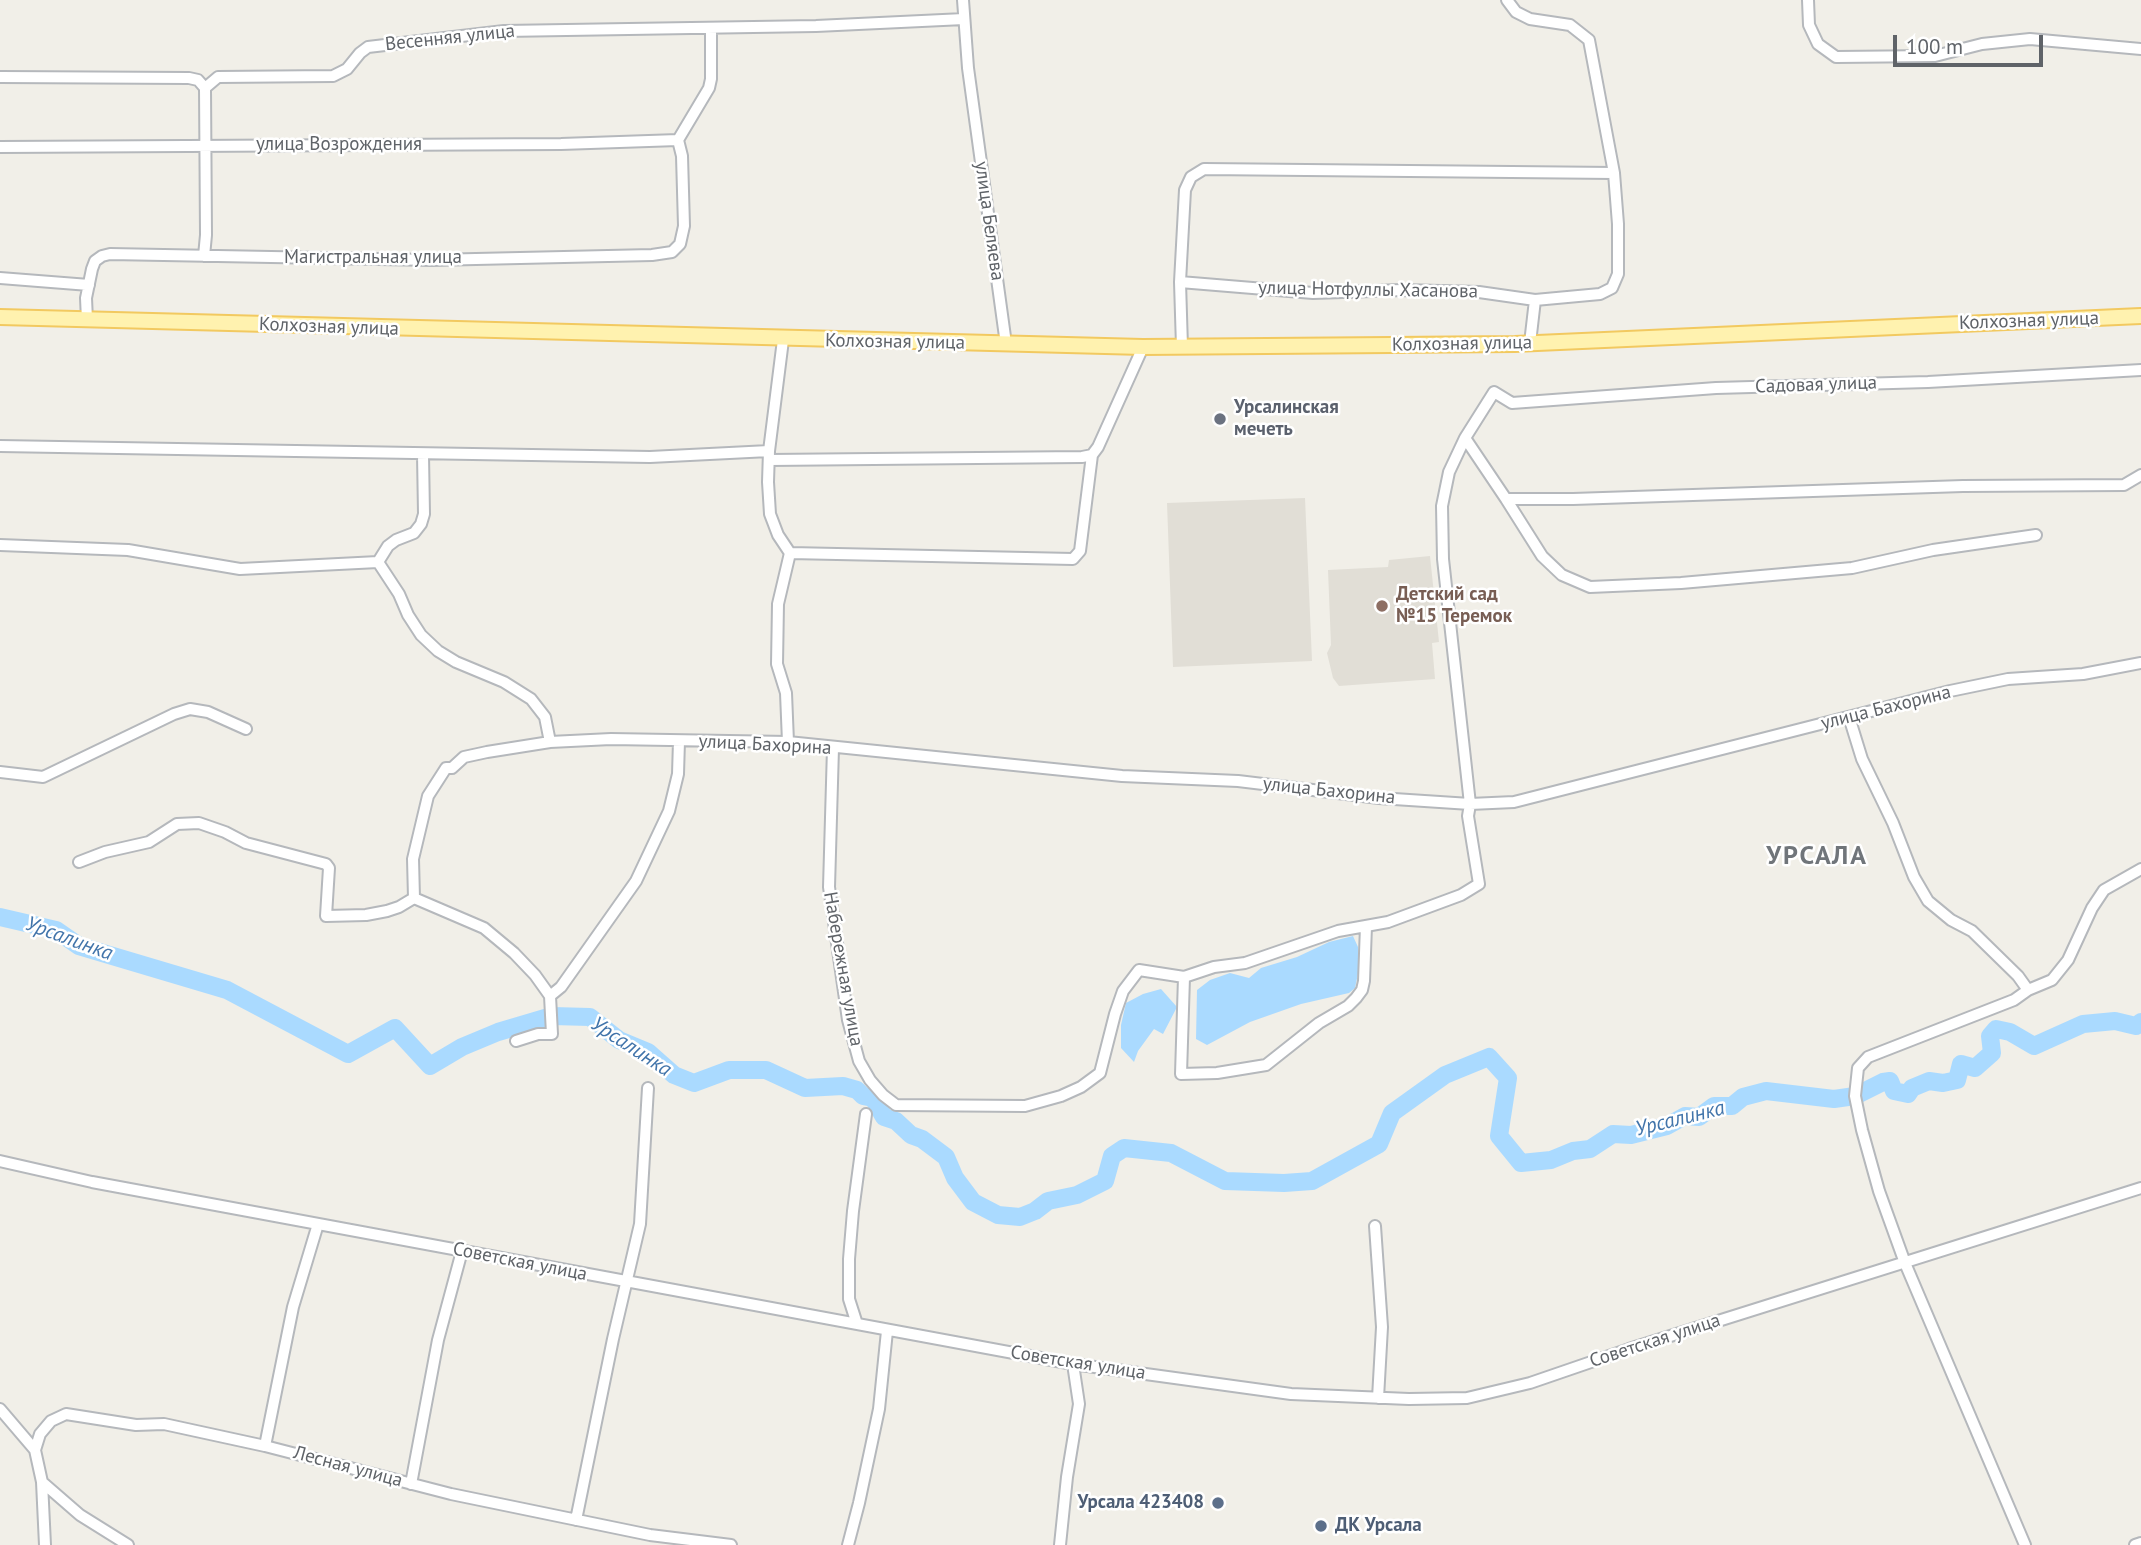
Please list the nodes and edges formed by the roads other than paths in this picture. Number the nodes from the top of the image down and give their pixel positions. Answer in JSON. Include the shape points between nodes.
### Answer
{"nodes":[{"id":1,"x":963,"y":0,"type":"edge"},
{"id":2,"x":1507,"y":0,"type":"edge"},
{"id":3,"x":1808,"y":0,"type":"edge"},
{"id":4,"x":964,"y":19,"type":"junction"},
{"id":5,"x":711,"y":28,"type":"junction"},
{"id":6,"x":2141,"y":50,"type":"edge"},
{"id":7,"x":0,"y":77,"type":"edge"},
{"id":8,"x":205,"y":88,"type":"junction"},
{"id":9,"x":678,"y":140,"type":"junction"},
{"id":10,"x":204,"y":146,"type":"junction"},
{"id":11,"x":0,"y":147,"type":"edge"},
{"id":12,"x":1614,"y":173,"type":"junction"},
{"id":13,"x":204,"y":256,"type":"junction"},
{"id":14,"x":0,"y":278,"type":"edge"},
{"id":15,"x":1180,"y":282,"type":"junction"},
{"id":16,"x":89,"y":285,"type":"junction"},
{"id":17,"x":1535,"y":300,"type":"junction"},
{"id":18,"x":2141,"y":316,"type":"edge"},
{"id":19,"x":0,"y":317,"type":"edge"},
{"id":20,"x":88,"y":320,"type":"junction"},
{"id":21,"x":783,"y":340,"type":"junction"},
{"id":22,"x":1530,"y":343,"type":"junction"},
{"id":23,"x":1006,"y":344,"type":"junction"},
{"id":24,"x":1182,"y":347,"type":"junction"},
{"id":25,"x":1143,"y":348,"type":"junction"},
{"id":26,"x":2141,"y":370,"type":"edge"},
{"id":27,"x":1465,"y":438,"type":"junction"},
{"id":28,"x":0,"y":446,"type":"edge"},
{"id":29,"x":423,"y":455,"type":"junction"},
{"id":30,"x":769,"y":455,"type":"junction"},
{"id":31,"x":1092,"y":455,"type":"junction"},
{"id":32,"x":2141,"y":475,"type":"edge"},
{"id":33,"x":1506,"y":499,"type":"junction"},
{"id":34,"x":2036,"y":535,"type":"dead end"},
{"id":35,"x":0,"y":545,"type":"edge"},
{"id":36,"x":790,"y":553,"type":"junction"},
{"id":37,"x":379,"y":562,"type":"junction"},
{"id":38,"x":2141,"y":663,"type":"edge"},
{"id":39,"x":1849,"y":717,"type":"junction"},
{"id":40,"x":246,"y":729,"type":"dead end"},
{"id":41,"x":679,"y":741,"type":"junction"},
{"id":42,"x":550,"y":742,"type":"junction"},
{"id":43,"x":788,"y":742,"type":"junction"},
{"id":44,"x":833,"y":748,"type":"junction"},
{"id":45,"x":0,"y":772,"type":"edge"},
{"id":46,"x":1470,"y":804,"type":"junction"},
{"id":47,"x":79,"y":862,"type":"dead end"},
{"id":48,"x":2141,"y":869,"type":"edge"},
{"id":49,"x":414,"y":898,"type":"junction"},
{"id":50,"x":1366,"y":926,"type":"junction"},
{"id":51,"x":1184,"y":977,"type":"junction"},
{"id":52,"x":2028,"y":990,"type":"junction"},
{"id":53,"x":550,"y":996,"type":"junction"},
{"id":54,"x":516,"y":1041,"type":"dead end"},
{"id":55,"x":648,"y":1088,"type":"dead end"},
{"id":56,"x":866,"y":1114,"type":"dead end"},
{"id":57,"x":0,"y":1161,"type":"edge"},
{"id":58,"x":2141,"y":1188,"type":"edge"},
{"id":59,"x":318,"y":1224,"type":"junction"},
{"id":60,"x":1375,"y":1226,"type":"dead end"},
{"id":61,"x":462,"y":1251,"type":"junction"},
{"id":62,"x":1905,"y":1262,"type":"junction"},
{"id":63,"x":628,"y":1282,"type":"junction"},
{"id":64,"x":857,"y":1324,"type":"junction"},
{"id":65,"x":887,"y":1331,"type":"junction"},
{"id":66,"x":1073,"y":1364,"type":"junction"},
{"id":67,"x":1378,"y":1398,"type":"junction"},
{"id":68,"x":0,"y":1409,"type":"edge"},
{"id":69,"x":265,"y":1446,"type":"junction"},
{"id":70,"x":35,"y":1450,"type":"junction"},
{"id":71,"x":42,"y":1482,"type":"junction"},
{"id":72,"x":411,"y":1484,"type":"junction"},
{"id":73,"x":576,"y":1520,"type":"junction"},
{"id":74,"x":2141,"y":1543,"type":"edge"},
{"id":75,"x":45,"y":1545,"type":"edge"},
{"id":76,"x":128,"y":1545,"type":"edge"},
{"id":77,"x":731,"y":1545,"type":"edge"},
{"id":78,"x":848,"y":1545,"type":"edge"},
{"id":79,"x":1060,"y":1545,"type":"edge"},
{"id":80,"x":2025,"y":1545,"type":"edge"},
{"id":81,"x":2135,"y":1545,"type":"edge"}],
"edges":[{"from":1,"to":4,"type":"street","name":"улица Беляева"},
{"from":2,"to":12,"type":"street","via":[[1516,12],[1530,19],[1570,25],[1589,40]]},
{"from":3,"to":6,"type":"street","via":[[1809,25],[1818,44],[1836,57],[1935,56],[2029,39]]},
{"from":4,"to":5,"type":"street","name":"Весенняя улица"},
{"from":4,"to":23,"type":"street","name":"улица Беляева"},
{"from":5,"to":8,"type":"street","name":"Весенняя улица","via":[[503,31],[439,37],[368,47],[348,69],[333,76],[218,77]]},
{"from":5,"to":9,"type":"street","via":[[709,88]]},
{"from":7,"to":8,"type":"street","via":[[189,78]]},
{"from":8,"to":10,"type":"street"},
{"from":9,"to":10,"type":"street","name":"улица Возрождения"},
{"from":9,"to":13,"type":"street","name":"Магистральная улица","via":[[684,226],[677,249],[666,254],[432,260]]},
{"from":10,"to":11,"type":"street","name":"улица Возрождения"},
{"from":10,"to":13,"type":"street"},
{"from":12,"to":15,"type":"street","via":[[1203,169],[1191,177],[1185,190]]},
{"from":12,"to":17,"type":"street","name":"улица Нотфуллы Хасанова","via":[[1618,274],[1612,288],[1600,294]]},
{"from":13,"to":16,"type":"street","name":"Магистральная улица","via":[[102,256],[95,261]]},
{"from":14,"to":16,"type":"street"},
{"from":15,"to":17,"type":"street","name":"улица Нотфуллы Хасанова","via":[[1313,293],[1479,292]]},
{"from":15,"to":24,"type":"street"},
{"from":16,"to":20,"type":"street","name":"Магистральная улица"},
{"from":17,"to":22,"type":"street"},
{"from":18,"to":22,"type":"main road","name":"Колхозная улица"},
{"from":19,"to":20,"type":"main road","name":"Колхозная улица"},
{"from":20,"to":21,"type":"main road","name":"Колхозная улица"},
{"from":21,"to":23,"type":"main road","name":"Колхозная улица"},
{"from":21,"to":30,"type":"street"},
{"from":22,"to":24,"type":"main road","name":"Колхозная улица"},
{"from":23,"to":25,"type":"main road","name":"Колхозная улица"},
{"from":24,"to":25,"type":"main road","name":"Колхозная улица"},
{"from":25,"to":31,"type":"street"},
{"from":26,"to":27,"type":"street","name":"Садовая улица","via":[[1716,388],[1512,403],[1494,392]]},
{"from":27,"to":33,"type":"street"},
{"from":27,"to":46,"type":"street","via":[[1449,472],[1442,506],[1443,559]]},
{"from":28,"to":29,"type":"street"},
{"from":29,"to":30,"type":"street"},
{"from":29,"to":37,"type":"street","via":[[421,524],[414,533],[388,546]]},
{"from":30,"to":31,"type":"street"},
{"from":30,"to":36,"type":"street","via":[[770,514]]},
{"from":31,"to":36,"type":"street","via":[[1080,551],[1073,559]]},
{"from":32,"to":33,"type":"street","via":[[2124,485]]},
{"from":33,"to":34,"type":"street","via":[[1542,556],[1562,575],[1590,587],[1840,569]]},
{"from":35,"to":37,"type":"street","via":[[128,550],[240,569]]},
{"from":36,"to":43,"type":"street","via":[[778,604],[777,664],[786,693]]},
{"from":37,"to":42,"type":"street","via":[[421,635],[456,662],[531,699],[545,716]]},
{"from":38,"to":39,"type":"street","name":"улица Бахорина","via":[[2083,674],[2008,679]]},
{"from":39,"to":46,"type":"street","name":"улица Бахорина","via":[[1514,802]]},
{"from":39,"to":52,"type":"street","via":[[1862,759],[1928,901],[1972,931]]},
{"from":40,"to":45,"type":"street","via":[[190,709],[43,777]]},
{"from":41,"to":42,"type":"street","name":"улица Бахорина","via":[[611,738]]},
{"from":41,"to":43,"type":"street","name":"улица Бахорина"},
{"from":41,"to":53,"type":"street","via":[[678,774],[669,811],[636,881]]},
{"from":42,"to":49,"type":"street","name":"улица Бахорина","via":[[464,757],[446,768],[428,796],[413,859]]},
{"from":43,"to":44,"type":"street","name":"улица Бахорина"},
{"from":44,"to":46,"type":"street","name":"улица Бахорина"},
{"from":44,"to":51,"type":"street","name":"Набережная улица","via":[[829,887],[848,1020],[859,1061],[883,1096],[897,1105],[1025,1106],[1061,1096],[1100,1073],[1115,1014],[1139,971]]},
{"from":46,"to":50,"type":"street","via":[[1479,884],[1461,895]]},
{"from":47,"to":49,"type":"street","via":[[149,842],[177,824],[199,823],[246,843],[326,864],[326,916],[387,911]]},
{"from":48,"to":52,"type":"street","via":[[2104,890],[2068,960],[2052,980]]},
{"from":49,"to":53,"type":"street","via":[[484,928],[514,953]]},
{"from":50,"to":51,"type":"street"},
{"from":50,"to":51,"type":"street","via":[[1362,990],[1348,1006],[1266,1065],[1181,1074]]},
{"from":52,"to":62,"type":"street","via":[[2014,1000],[1868,1057],[1857,1068],[1855,1096],[1862,1130]]},
{"from":53,"to":54,"type":"street","via":[[552,1034]]},
{"from":55,"to":63,"type":"street","via":[[640,1224]]},
{"from":56,"to":64,"type":"street","via":[[849,1259],[849,1299]]},
{"from":57,"to":59,"type":"street","name":"Советская улица"},
{"from":58,"to":62,"type":"street","name":"Советская улица"},
{"from":59,"to":61,"type":"street","name":"Советская улица"},
{"from":59,"to":69,"type":"street","via":[[293,1307]]},
{"from":60,"to":67,"type":"street","via":[[1382,1327]]},
{"from":61,"to":63,"type":"street","name":"Советская улица"},
{"from":61,"to":72,"type":"street","via":[[438,1340]]},
{"from":62,"to":67,"type":"street","name":"Советская улица","via":[[1530,1383],[1467,1398]]},
{"from":62,"to":80,"type":"street"},
{"from":63,"to":64,"type":"street","name":"Советская улица"},
{"from":63,"to":73,"type":"street"},
{"from":64,"to":65,"type":"street","name":"Советская улица"},
{"from":65,"to":66,"type":"street","name":"Советская улица"},
{"from":65,"to":78,"type":"street","via":[[879,1409]]},
{"from":66,"to":67,"type":"street","name":"Советская улица","via":[[1291,1394]]},
{"from":66,"to":79,"type":"street","via":[[1079,1404]]},
{"from":68,"to":70,"type":"street"},
{"from":69,"to":70,"type":"street","name":"Лесная улица","via":[[164,1424],[136,1425],[66,1414],[51,1421]]},
{"from":69,"to":72,"type":"street","name":"Лесная улица"},
{"from":70,"to":71,"type":"street"},
{"from":71,"to":75,"type":"street"},
{"from":71,"to":76,"type":"street","via":[[80,1515]]},
{"from":72,"to":73,"type":"street","name":"Лесная улица"},
{"from":73,"to":77,"type":"street","name":"Лесная улица"},
{"from":74,"to":81,"type":"street"}]}
